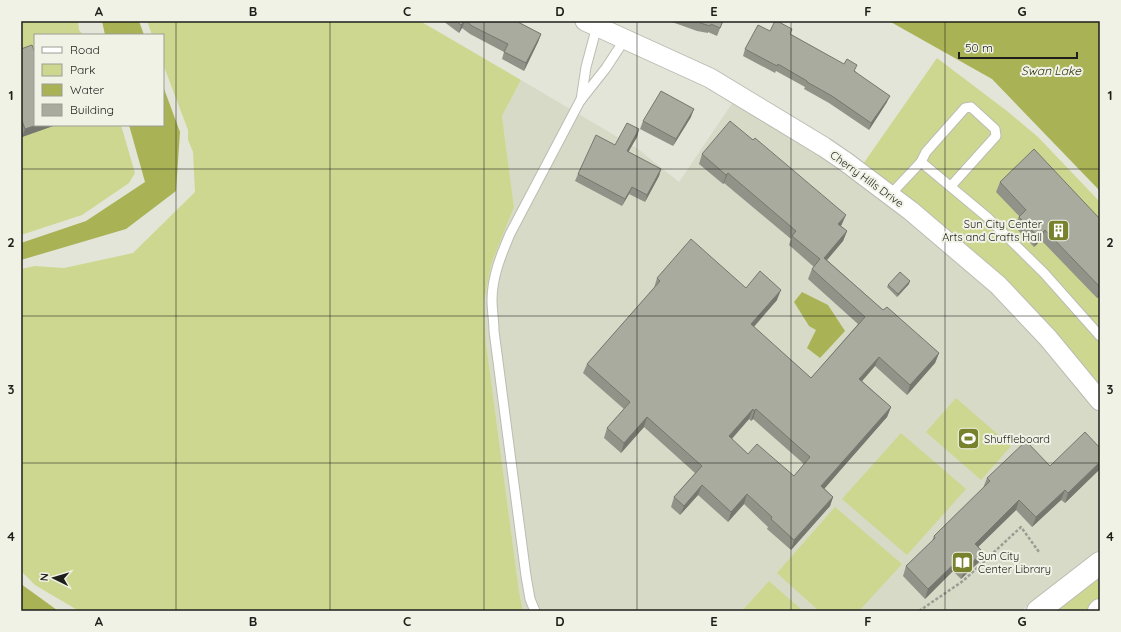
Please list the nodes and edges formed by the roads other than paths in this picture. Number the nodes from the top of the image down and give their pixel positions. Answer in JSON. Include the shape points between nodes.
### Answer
{"nodes":[{"id":1,"x":591,"y":24,"type":"edge"},
{"id":2,"x":625,"y":39,"type":"junction"},
{"id":3,"x":580,"y":101,"type":"junction"},
{"id":4,"x":921,"y":162,"type":"junction"},
{"id":5,"x":951,"y":186,"type":"junction"},
{"id":6,"x":890,"y":195,"type":"junction"},
{"id":7,"x":1100,"y":336,"type":"edge"},
{"id":8,"x":1100,"y":401,"type":"edge"},
{"id":9,"x":1100,"y":563,"type":"edge"},
{"id":10,"x":535,"y":611,"type":"edge"},
{"id":11,"x":1038,"y":611,"type":"edge"}],
"edges":[{"from":1,"to":2,"type":"street","name":"Cherry Hills Drive"},
{"from":1,"to":3,"type":"lane"},
{"from":2,"to":3,"type":"lane"},
{"from":2,"to":6,"type":"street","name":"Cherry Hills Drive","via":[[710,78],[846,162]]},
{"from":3,"to":10,"type":"lane","via":[[510,234],[495,274],[492,299],[526,576]]},
{"from":4,"to":5,"type":"lane"},
{"from":4,"to":5,"type":"lane","via":[[926,152],[965,108],[971,107],[995,129],[996,136]]},
{"from":4,"to":6,"type":"lane"},
{"from":5,"to":7,"type":"lane","via":[[1044,273]]},
{"from":6,"to":8,"type":"street","name":"Cherry Hills Drive","via":[[998,285],[1048,338]]},
{"from":9,"to":11,"type":"street"}]}
